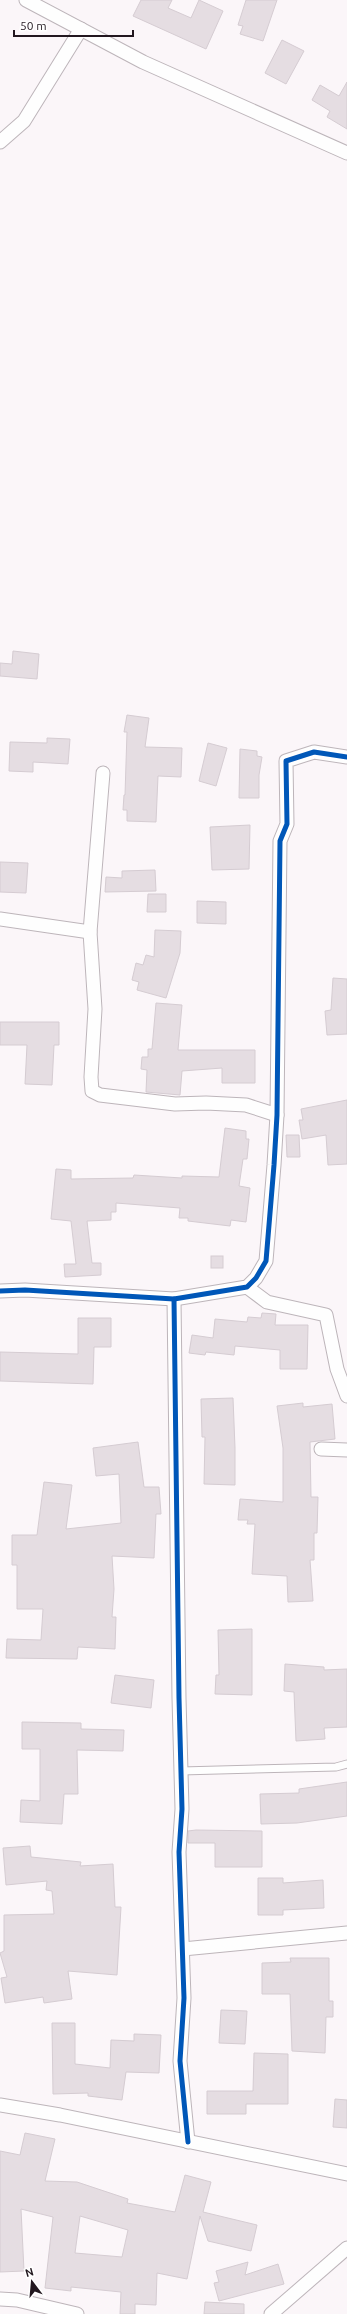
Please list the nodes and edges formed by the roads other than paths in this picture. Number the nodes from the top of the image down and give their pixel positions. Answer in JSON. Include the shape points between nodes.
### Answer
{"nodes":[{"id":1,"x":26,"y":0,"type":"edge"},
{"id":2,"x":81,"y":29,"type":"junction"},
{"id":3,"x":0,"y":142,"type":"edge"},
{"id":4,"x":347,"y":154,"type":"edge"},
{"id":5,"x":347,"y":757,"type":"edge"},
{"id":6,"x":103,"y":773,"type":"dead end"},
{"id":7,"x":0,"y":919,"type":"edge"},
{"id":8,"x":90,"y":932,"type":"junction"},
{"id":9,"x":277,"y":1115,"type":"junction"},
{"id":10,"x":247,"y":1287,"type":"junction"},
{"id":11,"x":0,"y":1291,"type":"edge"},
{"id":12,"x":174,"y":1299,"type":"junction"},
{"id":13,"x":347,"y":1396,"type":"edge"},
{"id":14,"x":321,"y":1449,"type":"dead end"},
{"id":15,"x":347,"y":1450,"type":"edge"},
{"id":16,"x":347,"y":1764,"type":"edge"},
{"id":17,"x":181,"y":1771,"type":"junction"},
{"id":18,"x":347,"y":1933,"type":"edge"},
{"id":19,"x":183,"y":1949,"type":"junction"},
{"id":20,"x":0,"y":2105,"type":"edge"},
{"id":21,"x":188,"y":2142,"type":"junction"},
{"id":22,"x":347,"y":2174,"type":"edge"},
{"id":23,"x":347,"y":2248,"type":"edge"},
{"id":24,"x":0,"y":2299,"type":"edge"},
{"id":25,"x":77,"y":2314,"type":"edge"},
{"id":26,"x":271,"y":2314,"type":"edge"}],
"edges":[{"from":1,"to":2,"type":"street"},
{"from":2,"to":3,"type":"street","via":[[24,121]]},
{"from":2,"to":4,"type":"street","via":[[143,62]]},
{"from":5,"to":9,"type":"street","via":[[314,752],[286,761],[287,824],[280,841]]},
{"from":6,"to":8,"type":"street"},
{"from":7,"to":8,"type":"street"},
{"from":8,"to":9,"type":"street","via":[[95,1009],[92,1090],[100,1095],[175,1104],[246,1105]]},
{"from":9,"to":10,"type":"street","via":[[266,1261]]},
{"from":10,"to":12,"type":"street"},
{"from":10,"to":13,"type":"street","via":[[267,1302],[326,1315],[337,1369]]},
{"from":11,"to":12,"type":"street","via":[[25,1290]]},
{"from":12,"to":17,"type":"street"},
{"from":14,"to":15,"type":"street"},
{"from":16,"to":17,"type":"lane","via":[[336,1767]]},
{"from":17,"to":19,"type":"street","via":[[179,1852],[180,1932]]},
{"from":18,"to":19,"type":"street"},
{"from":19,"to":21,"type":"street","via":[[184,1998],[180,2061]]},
{"from":20,"to":21,"type":"street"},
{"from":21,"to":22,"type":"street"},
{"from":23,"to":26,"type":"street"},
{"from":24,"to":25,"type":"street","via":[[17,2300]]}]}
